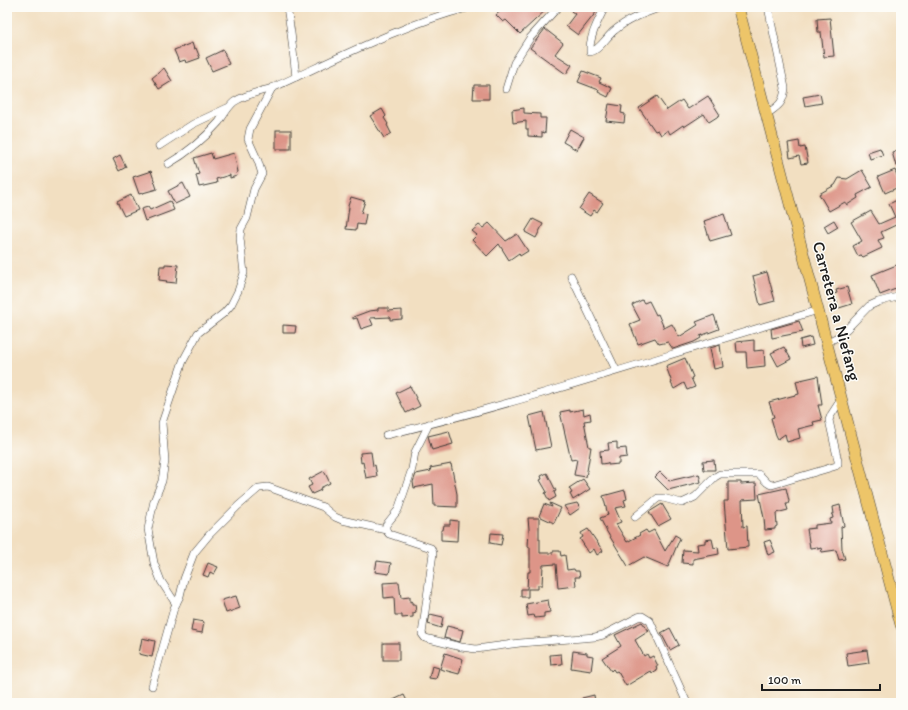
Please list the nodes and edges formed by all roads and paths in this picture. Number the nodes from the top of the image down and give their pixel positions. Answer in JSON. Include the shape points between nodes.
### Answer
{"nodes":[{"id":1,"x":287,"y":7,"type":"edge"},
{"id":2,"x":470,"y":7,"type":"edge"},
{"id":3,"x":558,"y":7,"type":"edge"},
{"id":4,"x":605,"y":7,"type":"edge"},
{"id":5,"x":662,"y":7,"type":"edge"},
{"id":6,"x":738,"y":7,"type":"edge"},
{"id":7,"x":768,"y":7,"type":"edge"},
{"id":8,"x":296,"y":77,"type":"junction"},
{"id":9,"x":272,"y":88,"type":"junction"},
{"id":10,"x":506,"y":89,"type":"dead end"},
{"id":11,"x":228,"y":108,"type":"junction"},
{"id":12,"x":767,"y":114,"type":"junction"},
{"id":13,"x":159,"y":146,"type":"dead end"},
{"id":14,"x":168,"y":164,"type":"dead end"},
{"id":15,"x":571,"y":276,"type":"dead end"},
{"id":16,"x":901,"y":296,"type":"edge"},
{"id":17,"x":819,"y":310,"type":"junction"},
{"id":18,"x":828,"y":342,"type":"junction"},
{"id":19,"x":616,"y":370,"type":"junction"},
{"id":20,"x":842,"y":398,"type":"junction"},
{"id":21,"x":429,"y":424,"type":"junction"},
{"id":22,"x":386,"y":435,"type":"dead end"},
{"id":23,"x":635,"y":517,"type":"dead end"},
{"id":24,"x":386,"y":530,"type":"junction"},
{"id":25,"x":897,"y":593,"type":"edge"},
{"id":26,"x":176,"y":604,"type":"junction"},
{"id":27,"x":901,"y":625,"type":"edge"},
{"id":28,"x":152,"y":686,"type":"dead end"},
{"id":29,"x":687,"y":703,"type":"edge"}],
"edges":[{"from":1,"to":8,"type":"street"},
{"from":2,"to":8,"type":"street","via":[[408,27]]},
{"from":3,"to":10,"type":"street","via":[[530,38],[514,63]]},
{"from":4,"to":5,"type":"street","via":[[593,34],[590,52],[598,49],[614,30],[627,20]]},
{"from":6,"to":12,"type":"main road","name":"Carretera a Niefang"},
{"from":7,"to":12,"type":"street","via":[[785,88],[784,98],[780,104]]},
{"from":8,"to":9,"type":"street"},
{"from":9,"to":11,"type":"street","via":[[249,94]]},
{"from":9,"to":26,"type":"street","via":[[250,129],[248,139],[262,174],[254,189],[247,218],[241,228],[244,273],[231,305],[198,333],[183,361],[162,423],[165,461],[148,529],[154,563],[161,581]]},
{"from":11,"to":13,"type":"street","via":[[193,124]]},
{"from":11,"to":14,"type":"street","via":[[220,121],[190,149]]},
{"from":12,"to":17,"type":"main road","name":"Carretera a Niefang"},
{"from":15,"to":19,"type":"street"},
{"from":16,"to":18,"type":"street","via":[[869,306],[842,335]]},
{"from":17,"to":18,"type":"main road","name":"Carretera a Niefang"},
{"from":17,"to":19,"type":"street"},
{"from":18,"to":20,"type":"main road","name":"Carretera a Niefang"},
{"from":19,"to":21,"type":"street"},
{"from":20,"to":23,"type":"street","via":[[829,420],[838,461],[836,466],[772,484],[767,483],[758,474],[720,474],[695,497],[682,503],[658,498]]},
{"from":20,"to":25,"type":"main road","name":"Carretera a Niefang"},
{"from":21,"to":22,"type":"street"},
{"from":21,"to":24,"type":"street","via":[[415,452],[398,510],[386,525]]},
{"from":24,"to":26,"type":"street","via":[[342,520],[323,507],[278,489],[260,488],[238,506],[194,553]]},
{"from":24,"to":29,"type":"street","via":[[390,534],[432,550],[422,634],[425,638],[461,647],[485,649],[520,643],[595,637],[642,616],[650,620]]},
{"from":25,"to":27,"type":"main road","name":"Carretera a Niefang"},
{"from":26,"to":28,"type":"street"}]}
